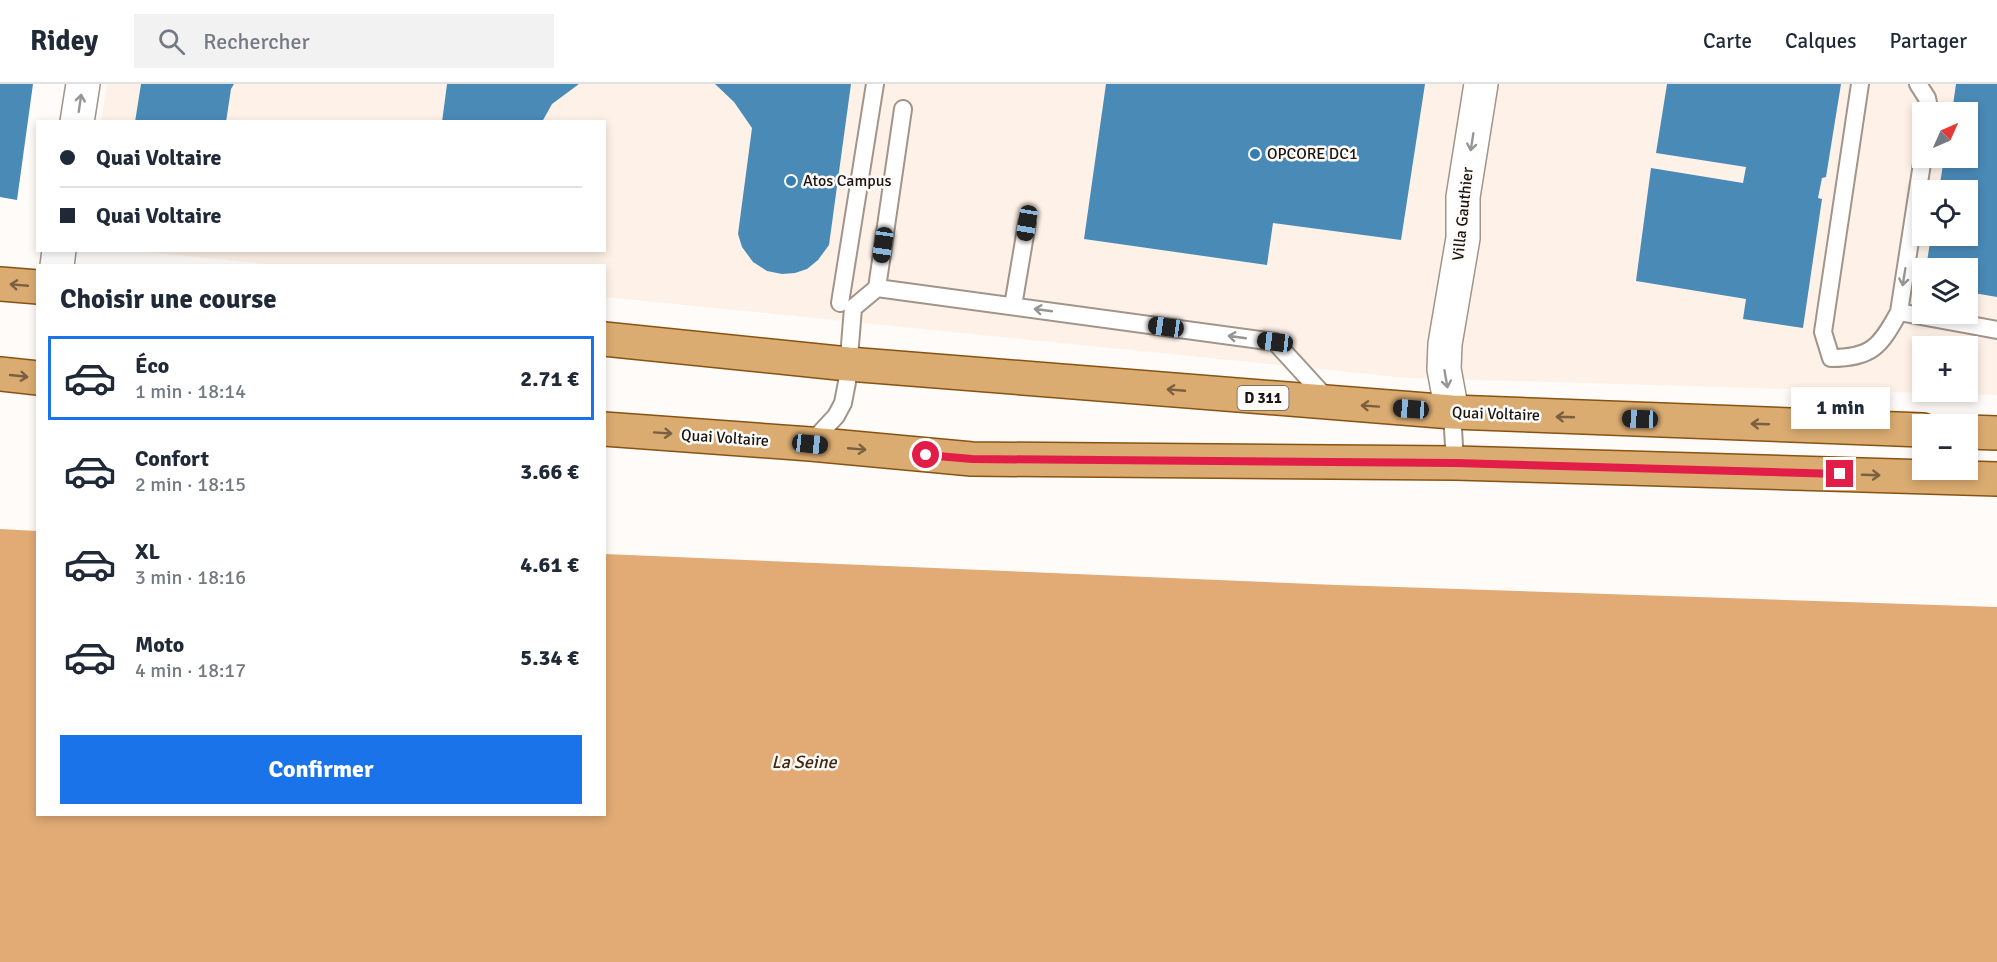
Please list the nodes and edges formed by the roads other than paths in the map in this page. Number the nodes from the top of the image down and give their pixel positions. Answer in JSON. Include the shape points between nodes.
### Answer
{"nodes":[{"id":1,"x":83,"y":84,"type":"edge"},
{"id":2,"x":875,"y":84,"type":"edge"},
{"id":3,"x":1481,"y":84,"type":"edge"},
{"id":4,"x":1860,"y":84,"type":"edge"},
{"id":5,"x":1918,"y":84,"type":"edge"},
{"id":6,"x":1928,"y":102,"type":"edge"},
{"id":7,"x":903,"y":109,"type":"dead end"},
{"id":8,"x":77,"y":120,"type":"edge"},
{"id":9,"x":1921,"y":168,"type":"edge"},
{"id":10,"x":1027,"y":223,"type":"dead end"},
{"id":11,"x":0,"y":284,"type":"edge"},
{"id":12,"x":36,"y":287,"type":"edge"},
{"id":13,"x":877,"y":288,"type":"junction"},
{"id":14,"x":840,"y":303,"type":"dead end"},
{"id":15,"x":1013,"y":306,"type":"junction"},
{"id":16,"x":1899,"y":312,"type":"junction"},
{"id":17,"x":1997,"y":330,"type":"edge"},
{"id":18,"x":606,"y":339,"type":"edge"},
{"id":19,"x":848,"y":364,"type":"junction"},
{"id":20,"x":0,"y":374,"type":"edge"},
{"id":21,"x":36,"y":378,"type":"edge"},
{"id":22,"x":1330,"y":403,"type":"junction"},
{"id":23,"x":1452,"y":412,"type":"junction"},
{"id":24,"x":606,"y":429,"type":"edge"},
{"id":25,"x":1912,"y":430,"type":"edge"},
{"id":26,"x":1978,"y":432,"type":"edge"},
{"id":27,"x":1997,"y":433,"type":"edge"},
{"id":28,"x":810,"y":444,"type":"junction"},
{"id":29,"x":1455,"y":463,"type":"junction"},
{"id":30,"x":1997,"y":479,"type":"edge"}],
"edges":[{"from":8,"to":1,"type":"street","one_way":true},
{"from":2,"to":14,"type":"lane"},
{"from":3,"to":23,"type":"street","name":"Villa Gauthier","one_way":true,"via":[[1463,197],[1463,238],[1445,344],[1444,369]]},
{"from":4,"to":16,"type":"lane","via":[[1822,332],[1831,358],[1869,353]]},
{"from":5,"to":6,"type":"lane"},
{"from":7,"to":13,"type":"lane"},
{"from":9,"to":16,"type":"lane","one_way":true},
{"from":10,"to":15,"type":"lane"},
{"from":12,"to":11,"type":"main road","one_way":true},
{"from":13,"to":15,"type":"lane"},
{"from":13,"to":19,"type":"lane","via":[[853,308]]},
{"from":22,"to":15,"type":"lane","one_way":true,"via":[[1275,342]]},
{"from":16,"to":17,"type":"lane"},
{"from":18,"to":19,"type":"main road","name":"Quai Voltaire","number":"D 311"},
{"from":22,"to":19,"type":"main road","name":"Quai Voltaire","number":"D 311","one_way":true},
{"from":19,"to":28,"type":"lane","via":[[843,403]]},
{"from":20,"to":21,"type":"main road","one_way":true},
{"from":23,"to":22,"type":"main road","name":"Quai Voltaire","number":"D 311","one_way":true},
{"from":25,"to":23,"type":"main road","name":"Quai Voltaire","number":"D 311","one_way":true},
{"from":23,"to":29,"type":"lane"},
{"from":24,"to":28,"type":"main road","name":"Quai Voltaire","one_way":true},
{"from":26,"to":27,"type":"main road"},
{"from":28,"to":29,"type":"main road","name":"Quai Voltaire","one_way":true,"via":[[972,459]]},
{"from":29,"to":30,"type":"main road","name":"Quai Voltaire","one_way":true}]}
